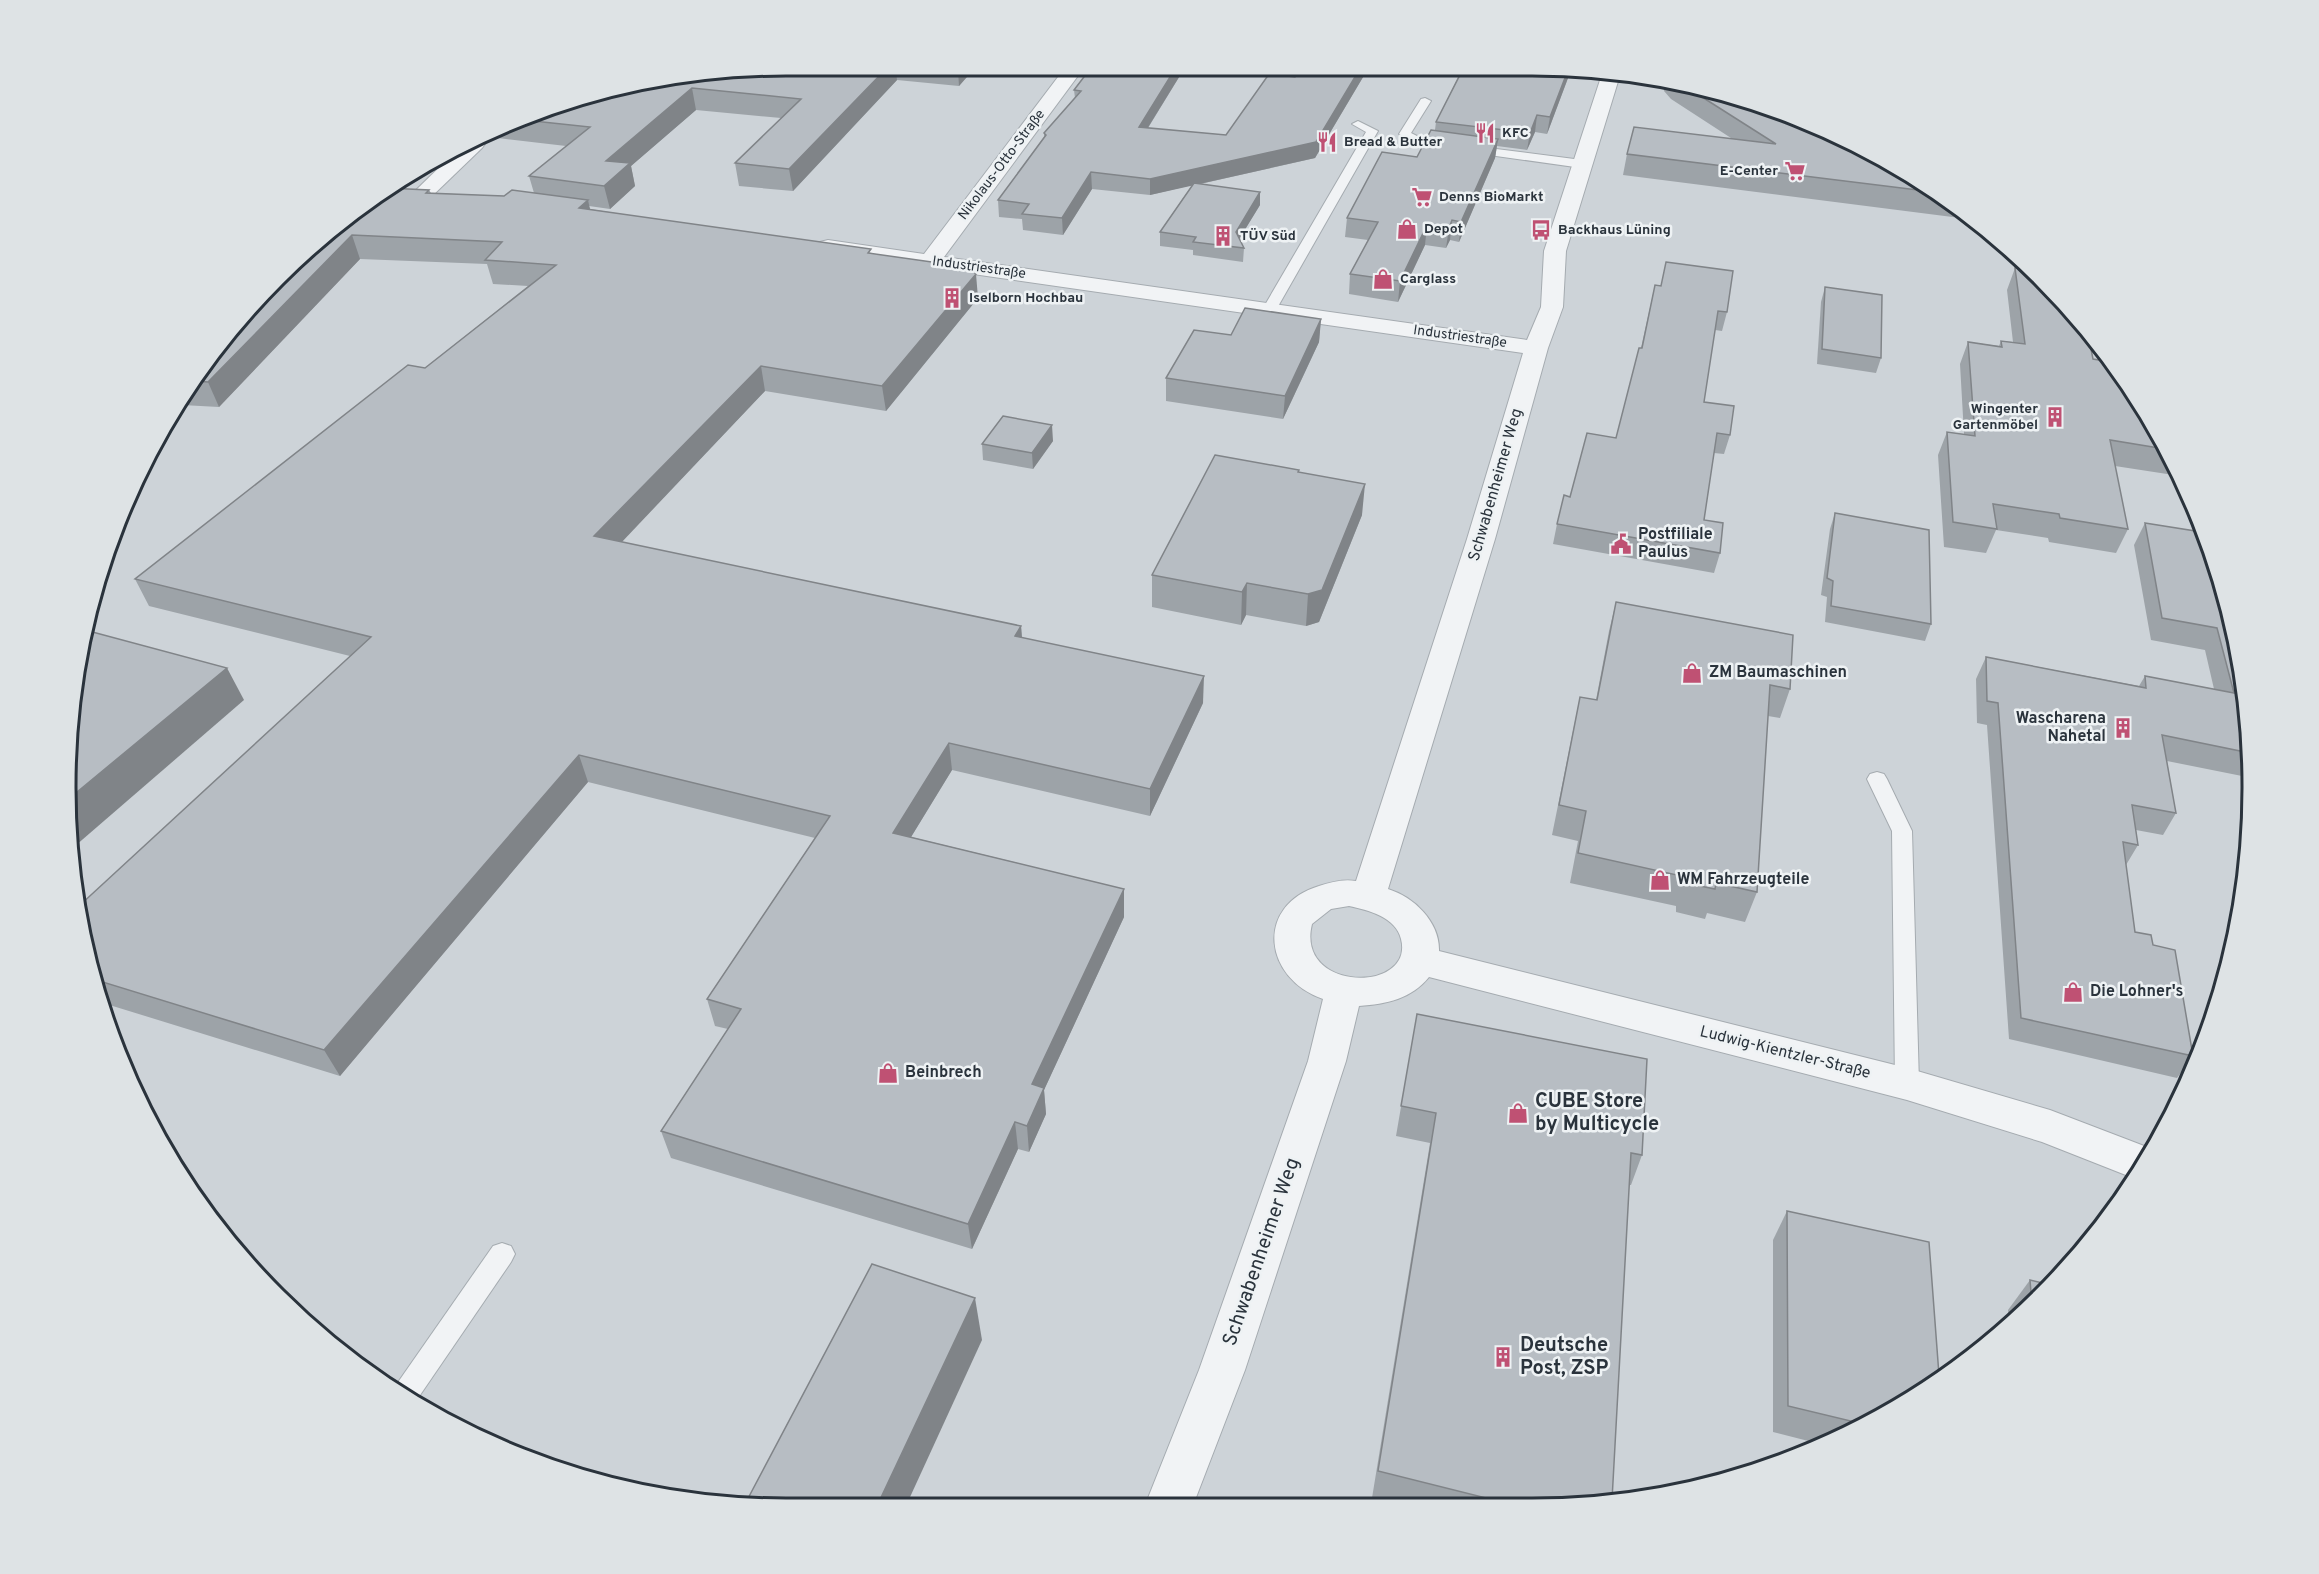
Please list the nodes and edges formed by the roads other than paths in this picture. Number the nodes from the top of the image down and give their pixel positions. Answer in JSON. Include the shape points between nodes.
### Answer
{"nodes":[{"id":1,"x":1069,"y":76,"type":"edge"},
{"id":2,"x":1609,"y":81,"type":"edge"},
{"id":3,"x":1425,"y":101,"type":"dead end"},
{"id":4,"x":1358,"y":124,"type":"dead end"},
{"id":5,"x":456,"y":159,"type":"edge"},
{"id":6,"x":1582,"y":164,"type":"junction"},
{"id":7,"x":450,"y":198,"type":"edge"},
{"id":8,"x":806,"y":243,"type":"edge"},
{"id":9,"x":930,"y":261,"type":"junction"},
{"id":10,"x":1269,"y":310,"type":"junction"},
{"id":11,"x":1536,"y":348,"type":"junction"},
{"id":12,"x":1877,"y":779,"type":"dead end"},
{"id":13,"x":1369,"y":894,"type":"junction"},
{"id":14,"x":1420,"y":960,"type":"junction"},
{"id":15,"x":1344,"y":992,"type":"junction"},
{"id":16,"x":1908,"y":1084,"type":"junction"},
{"id":17,"x":2136,"y":1161,"type":"edge"},
{"id":18,"x":502,"y":1254,"type":"dead end"},
{"id":19,"x":409,"y":1388,"type":"edge"},
{"id":20,"x":1172,"y":1498,"type":"edge"}],
"edges":[{"from":1,"to":9,"type":"street","name":"Nikolaus-Otto-Straße"},
{"from":2,"to":6,"type":"street","name":"Schwabenheimer Weg"},
{"from":3,"to":6,"type":"lane","via":[[1405,134],[1422,143]]},
{"from":4,"to":10,"type":"lane","via":[[1372,131]]},
{"from":5,"to":7,"type":"street","via":[[411,195]]},
{"from":6,"to":11,"type":"street","name":"Schwabenheimer Weg","via":[[1556,251],[1552,307]]},
{"from":8,"to":9,"type":"street","name":"Industriestraße"},
{"from":9,"to":10,"type":"street","name":"Industriestraße"},
{"from":10,"to":11,"type":"street","name":"Industriestraße"},
{"from":11,"to":13,"type":"street","name":"Schwabenheimer Weg","via":[[1481,539]]},
{"from":12,"to":16,"type":"lane","via":[[1902,831]]},
{"from":13,"to":14,"type":"street","via":[[1386,900],[1412,920],[1422,947]]},
{"from":13,"to":15,"type":"street","via":[[1339,894],[1312,902],[1291,927],[1290,943],[1300,966],[1323,985]]},
{"from":14,"to":15,"type":"street","via":[[1409,976],[1392,988]]},
{"from":14,"to":16,"type":"street","name":"Ludwig-Kientzler-Straße"},
{"from":15,"to":20,"type":"street","name":"Schwabenheimer Weg","via":[[1327,1061],[1271,1227],[1222,1370]]},
{"from":16,"to":17,"type":"street","name":"Ludwig-Kientzler-Straße","via":[[2050,1127]]},
{"from":18,"to":19,"type":"lane"}]}
